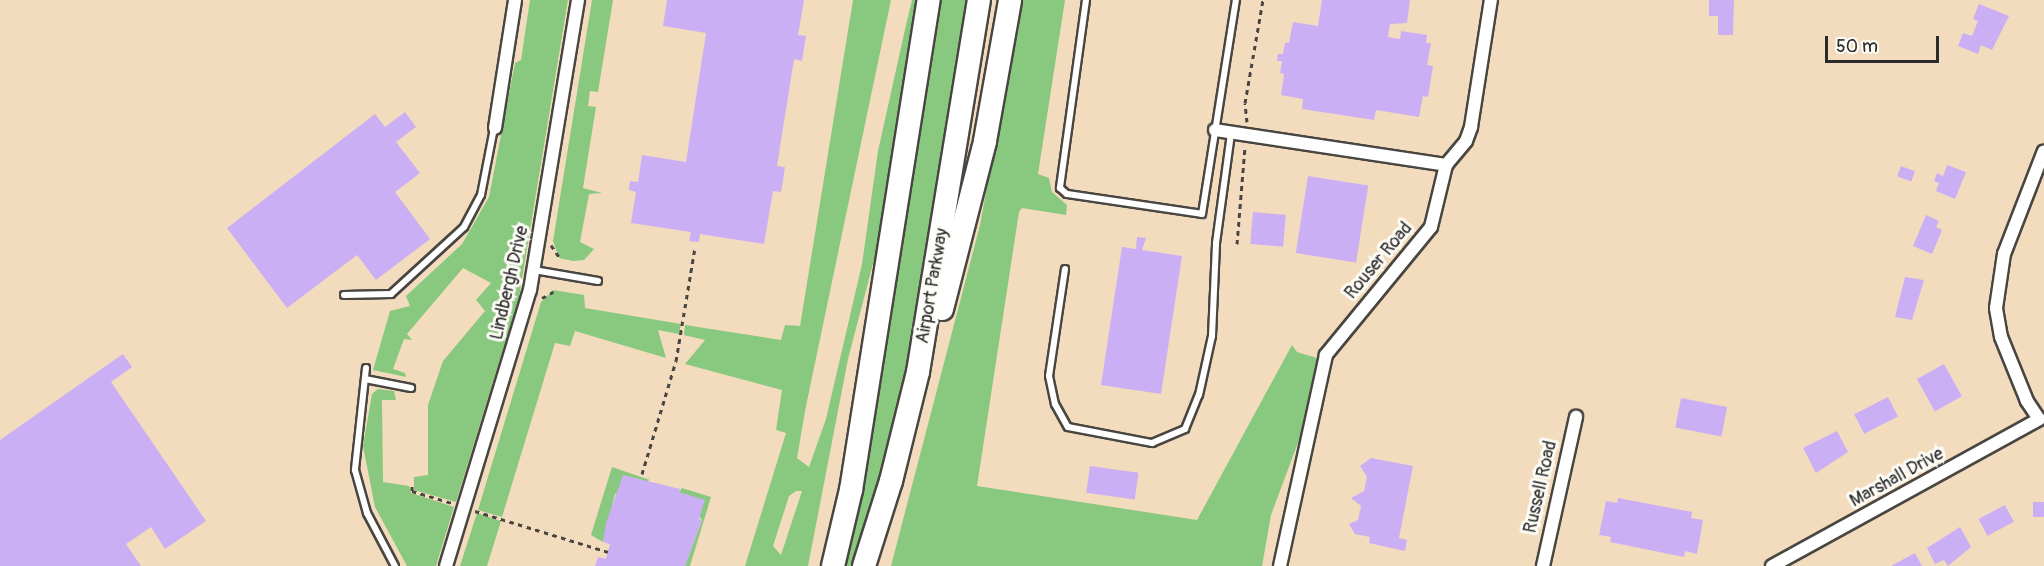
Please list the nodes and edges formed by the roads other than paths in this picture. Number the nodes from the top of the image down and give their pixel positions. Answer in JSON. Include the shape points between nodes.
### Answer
{"nodes":[{"id":1,"x":515,"y":0,"type":"edge"},
{"id":2,"x":578,"y":0,"type":"edge"},
{"id":3,"x":929,"y":0,"type":"edge"},
{"id":4,"x":979,"y":0,"type":"edge"},
{"id":5,"x":1010,"y":0,"type":"edge"},
{"id":6,"x":1086,"y":0,"type":"edge"},
{"id":7,"x":1236,"y":0,"type":"edge"},
{"id":8,"x":1491,"y":0,"type":"edge"},
{"id":9,"x":495,"y":128,"type":"joint"},
{"id":10,"x":1215,"y":130,"type":"junction"},
{"id":11,"x":1232,"y":132,"type":"junction"},
{"id":12,"x":2044,"y":151,"type":"edge"},
{"id":13,"x":1446,"y":165,"type":"junction"},
{"id":14,"x":1065,"y":269,"type":"dead end"},
{"id":15,"x":534,"y":270,"type":"junction"},
{"id":16,"x":598,"y":281,"type":"dead end"},
{"id":17,"x":344,"y":295,"type":"dead end"},
{"id":18,"x":366,"y":368,"type":"dead end"},
{"id":19,"x":365,"y":379,"type":"junction"},
{"id":20,"x":411,"y":388,"type":"dead end"},
{"id":21,"x":1576,"y":417,"type":"dead end"},
{"id":22,"x":2042,"y":420,"type":"edge"},
{"id":23,"x":891,"y":481,"type":"junction"},
{"id":24,"x":394,"y":566,"type":"edge"},
{"id":25,"x":446,"y":566,"type":"edge"},
{"id":26,"x":833,"y":566,"type":"edge"},
{"id":27,"x":864,"y":566,"type":"edge"},
{"id":28,"x":1280,"y":566,"type":"edge"},
{"id":29,"x":1543,"y":566,"type":"edge"},
{"id":30,"x":1772,"y":566,"type":"edge"}],
"edges":[{"from":1,"to":9,"type":"street"},
{"from":2,"to":15,"type":"street","name":"Lindbergh Drive"},
{"from":3,"to":26,"type":"highway","via":[[852,478]]},
{"from":4,"to":23,"type":"highway","name":"Airport Parkway","via":[[928,318]]},
{"from":5,"to":23,"type":"highway","via":[[985,141],[957,257]]},
{"from":6,"to":10,"type":"lane","via":[[1058,180],[1062,191],[1202,214]]},
{"from":7,"to":10,"type":"lane"},
{"from":8,"to":13,"type":"street","via":[[1471,127],[1466,141]]},
{"from":9,"to":17,"type":"lane","via":[[481,195],[464,227],[391,294]]},
{"from":10,"to":11,"type":"street"},
{"from":11,"to":13,"type":"street"},
{"from":11,"to":14,"type":"lane","via":[[1216,243],[1212,336],[1199,395],[1185,429],[1152,443],[1068,427],[1055,404],[1049,376]]},
{"from":12,"to":22,"type":"street","via":[[2004,254],[1996,308],[2001,337],[2027,401]]},
{"from":13,"to":28,"type":"street","name":"Rouser Road","via":[[1431,227],[1326,355]]},
{"from":15,"to":16,"type":"lane"},
{"from":15,"to":25,"type":"street","name":"Lindbergh Drive","via":[[520,328]]},
{"from":18,"to":19,"type":"lane"},
{"from":19,"to":20,"type":"lane"},
{"from":19,"to":24,"type":"lane","via":[[354,470],[367,513]]},
{"from":21,"to":29,"type":"street","name":"Russell Road"},
{"from":22,"to":30,"type":"street","name":"Marshall Drive"},
{"from":23,"to":27,"type":"highway","name":"Airport Parkway"}]}
